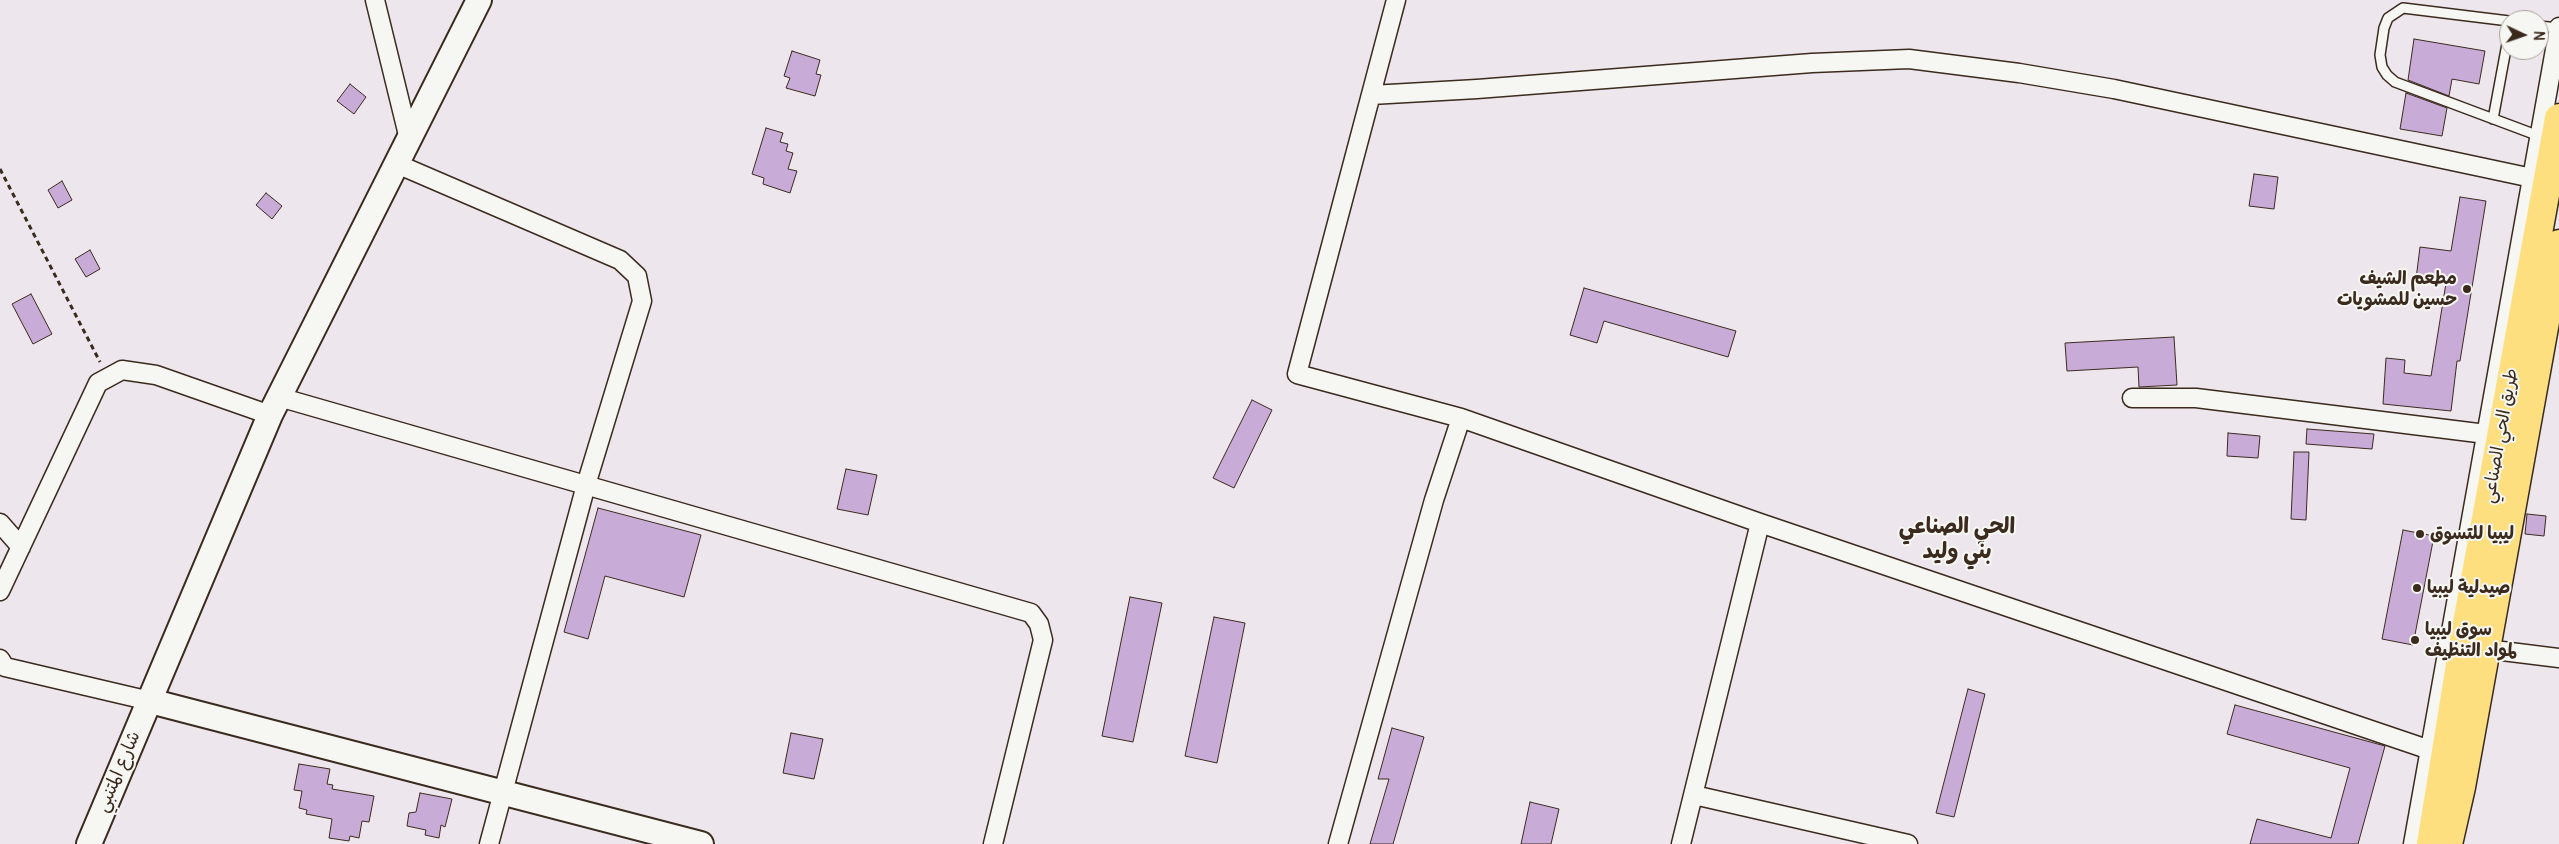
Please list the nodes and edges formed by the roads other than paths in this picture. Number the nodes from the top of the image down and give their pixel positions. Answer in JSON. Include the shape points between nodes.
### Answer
{"nodes":[{"id":1,"x":375,"y":0,"type":"edge"},
{"id":2,"x":479,"y":0,"type":"edge"},
{"id":3,"x":1396,"y":0,"type":"edge"},
{"id":4,"x":2499,"y":20,"type":"edge"},
{"id":5,"x":2559,"y":28,"type":"edge"},
{"id":6,"x":2504,"y":60,"type":"edge"},
{"id":7,"x":1371,"y":94,"type":"junction"},
{"id":8,"x":2493,"y":119,"type":"junction"},
{"id":9,"x":2549,"y":127,"type":"edge"},
{"id":10,"x":409,"y":139,"type":"junction"},
{"id":11,"x":397,"y":164,"type":"junction"},
{"id":12,"x":2532,"y":178,"type":"junction"},
{"id":13,"x":2559,"y":244,"type":"edge"},
{"id":14,"x":2132,"y":398,"type":"dead end"},
{"id":15,"x":274,"y":406,"type":"junction"},
{"id":16,"x":1461,"y":418,"type":"junction"},
{"id":17,"x":2486,"y":434,"type":"junction"},
{"id":18,"x":586,"y":485,"type":"junction"},
{"id":19,"x":0,"y":522,"type":"edge"},
{"id":20,"x":1760,"y":523,"type":"junction"},
{"id":21,"x":21,"y":547,"type":"junction"},
{"id":22,"x":0,"y":591,"type":"edge"},
{"id":23,"x":2486,"y":649,"type":"junction"},
{"id":24,"x":2559,"y":658,"type":"edge"},
{"id":25,"x":0,"y":660,"type":"edge"},
{"id":26,"x":150,"y":701,"type":"junction"},
{"id":27,"x":2430,"y":750,"type":"junction"},
{"id":28,"x":504,"y":793,"type":"junction"},
{"id":29,"x":1694,"y":795,"type":"junction"},
{"id":30,"x":89,"y":844,"type":"edge"},
{"id":31,"x":488,"y":844,"type":"edge"},
{"id":32,"x":701,"y":844,"type":"edge"},
{"id":33,"x":994,"y":844,"type":"edge"},
{"id":34,"x":1338,"y":844,"type":"edge"},
{"id":35,"x":1681,"y":844,"type":"edge"},
{"id":36,"x":1908,"y":844,"type":"edge"},
{"id":37,"x":2413,"y":844,"type":"edge"},
{"id":38,"x":2431,"y":844,"type":"edge"},
{"id":39,"x":2448,"y":844,"type":"edge"}],
"edges":[{"from":1,"to":10,"type":"street"},
{"from":2,"to":10,"type":"street","name":"شارع المتنبي"},
{"from":3,"to":7,"type":"street"},
{"from":4,"to":8,"type":"lane","via":[[2403,8],[2388,18],[2380,55],[2382,67],[2395,82]]},
{"from":5,"to":9,"type":"street"},
{"from":6,"to":8,"type":"lane"},
{"from":7,"to":12,"type":"street","via":[[1909,59],[2114,89]]},
{"from":7,"to":16,"type":"street","via":[[1297,374]]},
{"from":8,"to":9,"type":"lane"},
{"from":9,"to":12,"type":"street"},
{"from":9,"to":38,"type":"highway","name":"طريق الحي الصناعي"},
{"from":10,"to":11,"type":"street","name":"شارع المتنبي"},
{"from":11,"to":15,"type":"street","name":"شارع المتنبي"},
{"from":11,"to":18,"type":"street","via":[[620,260],[637,276],[642,301]]},
{"from":12,"to":17,"type":"street"},
{"from":13,"to":23,"type":"highway"},
{"from":14,"to":17,"type":"street","via":[[2196,398]]},
{"from":15,"to":18,"type":"street"},
{"from":15,"to":21,"type":"street","via":[[156,375],[122,370],[98,383]]},
{"from":15,"to":26,"type":"street","name":"شارع المتنبي"},
{"from":16,"to":20,"type":"street"},
{"from":16,"to":34,"type":"street","via":[[1434,500]]},
{"from":17,"to":27,"type":"street"},
{"from":18,"to":28,"type":"street"},
{"from":18,"to":33,"type":"street","via":[[1031,613],[1039,624],[1043,640]]},
{"from":19,"to":21,"type":"street"},
{"from":20,"to":27,"type":"street"},
{"from":20,"to":29,"type":"street"},
{"from":21,"to":22,"type":"street"},
{"from":23,"to":24,"type":"street"},
{"from":23,"to":39,"type":"highway"},
{"from":25,"to":26,"type":"street","via":[[5,667]]},
{"from":26,"to":28,"type":"street"},
{"from":26,"to":30,"type":"street","name":"شارع المتنبي"},
{"from":27,"to":37,"type":"street"},
{"from":28,"to":31,"type":"street"},
{"from":28,"to":32,"type":"street"},
{"from":29,"to":35,"type":"street"},
{"from":29,"to":36,"type":"street"}]}
